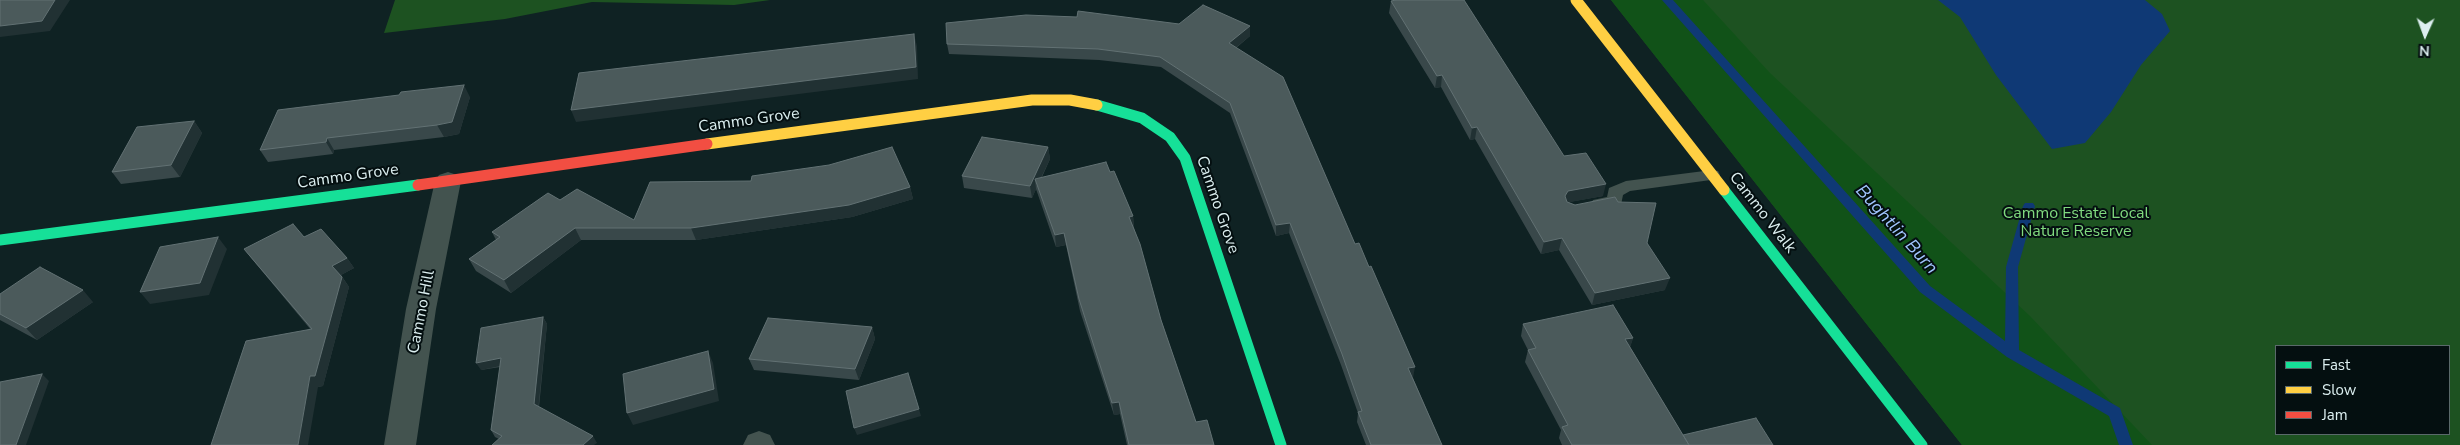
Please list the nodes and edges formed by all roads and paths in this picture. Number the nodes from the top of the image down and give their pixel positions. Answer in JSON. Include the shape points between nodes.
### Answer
{"nodes":[{"id":1,"x":1576,"y":0,"type":"edge"},
{"id":2,"x":1712,"y":175,"type":"junction"},
{"id":3,"x":448,"y":181,"type":"junction"},
{"id":4,"x":1581,"y":207,"type":"edge"},
{"id":5,"x":0,"y":240,"type":"edge"},
{"id":6,"x":400,"y":445,"type":"edge"},
{"id":7,"x":1280,"y":445,"type":"edge"},
{"id":8,"x":1922,"y":445,"type":"edge"}],
"edges":[{"from":1,"to":2,"type":"street","name":"Cammo Walk"},
{"from":2,"to":4,"type":"lane","via":[[1626,186],[1615,192],[1615,201]]},
{"from":2,"to":8,"type":"street","name":"Cammo Walk"},
{"from":3,"to":5,"type":"street","name":"Cammo Grove"},
{"from":3,"to":6,"type":"street","name":"Cammo Hill","via":[[421,309]]},
{"from":3,"to":7,"type":"street","name":"Cammo Grove","via":[[975,106],[1070,100],[1110,107],[1142,118],[1170,137],[1185,158]]}]}
